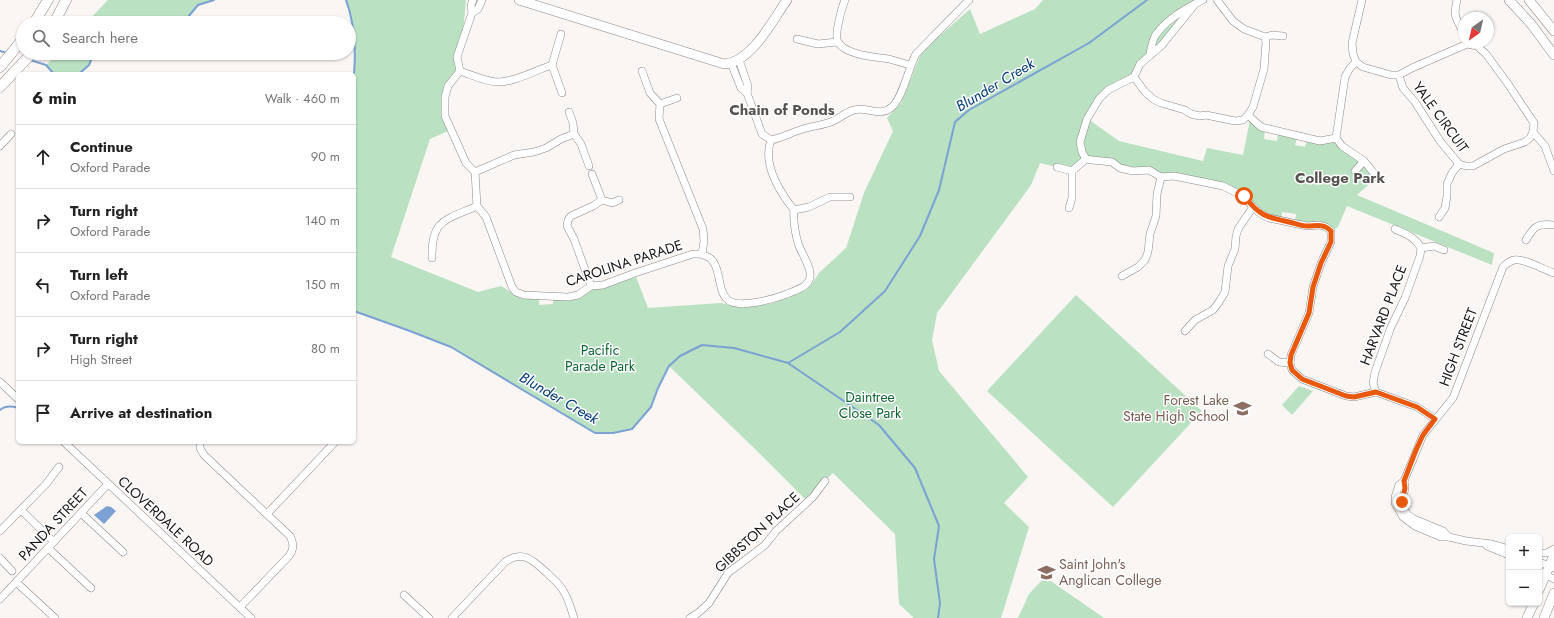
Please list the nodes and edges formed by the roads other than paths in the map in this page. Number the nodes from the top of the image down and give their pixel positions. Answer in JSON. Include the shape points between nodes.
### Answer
{"nodes":[{"id":1,"x":48,"y":0,"type":"edge"},
{"id":2,"x":66,"y":0,"type":"edge"},
{"id":3,"x":473,"y":0,"type":"edge"},
{"id":4,"x":482,"y":0,"type":"edge"},
{"id":5,"x":519,"y":0,"type":"edge"},
{"id":6,"x":787,"y":0,"type":"edge"},
{"id":7,"x":845,"y":0,"type":"edge"},
{"id":8,"x":969,"y":0,"type":"edge"},
{"id":9,"x":1203,"y":0,"type":"edge"},
{"id":10,"x":1217,"y":0,"type":"edge"},
{"id":11,"x":1362,"y":0,"type":"edge"},
{"id":12,"x":1458,"y":0,"type":"edge"},
{"id":13,"x":1509,"y":0,"type":"edge"},
{"id":14,"x":1529,"y":0,"type":"edge"},
{"id":15,"x":1195,"y":4,"type":"junction"},
{"id":16,"x":472,"y":13,"type":"junction"},
{"id":17,"x":38,"y":16,"type":"edge"},
{"id":18,"x":58,"y":16,"type":"edge"},
{"id":19,"x":1458,"y":23,"type":"edge"},
{"id":20,"x":1554,"y":31,"type":"edge"},
{"id":21,"x":562,"y":34,"type":"dead end"},
{"id":22,"x":1283,"y":36,"type":"dead end"},
{"id":23,"x":1265,"y":38,"type":"junction"},
{"id":24,"x":797,"y":39,"type":"dead end"},
{"id":25,"x":837,"y":42,"type":"junction"},
{"id":26,"x":1458,"y":47,"type":"edge"},
{"id":27,"x":16,"y":48,"type":"edge"},
{"id":28,"x":1479,"y":48,"type":"edge"},
{"id":29,"x":1150,"y":54,"type":"junction"},
{"id":30,"x":1554,"y":54,"type":"edge"},
{"id":31,"x":25,"y":60,"type":"edge"},
{"id":32,"x":735,"y":62,"type":"junction"},
{"id":33,"x":1356,"y":62,"type":"junction"},
{"id":34,"x":552,"y":65,"type":"junction"},
{"id":35,"x":910,"y":65,"type":"junction"},
{"id":36,"x":0,"y":67,"type":"edge"},
{"id":37,"x":460,"y":71,"type":"junction"},
{"id":38,"x":642,"y":72,"type":"dead end"},
{"id":39,"x":1399,"y":75,"type":"junction"},
{"id":40,"x":1134,"y":77,"type":"junction"},
{"id":41,"x":0,"y":87,"type":"edge"},
{"id":42,"x":562,"y":93,"type":"dead end"},
{"id":43,"x":677,"y":98,"type":"dead end"},
{"id":44,"x":660,"y":104,"type":"junction"},
{"id":45,"x":569,"y":112,"type":"dead end"},
{"id":46,"x":1248,"y":115,"type":"junction"},
{"id":47,"x":1533,"y":132,"type":"junction"},
{"id":48,"x":11,"y":134,"type":"dead end"},
{"id":49,"x":574,"y":134,"type":"junction"},
{"id":50,"x":1336,"y":138,"type":"junction"},
{"id":51,"x":771,"y":140,"type":"junction"},
{"id":52,"x":0,"y":146,"type":"edge"},
{"id":53,"x":1086,"y":159,"type":"junction"},
{"id":54,"x":1364,"y":162,"type":"junction"},
{"id":55,"x":1459,"y":164,"type":"junction"},
{"id":56,"x":589,"y":166,"type":"dead end"},
{"id":57,"x":1057,"y":167,"type":"dead end"},
{"id":58,"x":1072,"y":171,"type":"junction"},
{"id":59,"x":1355,"y":171,"type":"dead end"},
{"id":60,"x":1554,"y":171,"type":"edge"},
{"id":61,"x":475,"y":172,"type":"junction"},
{"id":62,"x":592,"y":174,"type":"dead end"},
{"id":63,"x":1377,"y":177,"type":"dead end"},
{"id":64,"x":1161,"y":178,"type":"junction"},
{"id":65,"x":850,"y":197,"type":"dead end"},
{"id":66,"x":602,"y":200,"type":"junction"},
{"id":67,"x":619,"y":200,"type":"dead end"},
{"id":68,"x":477,"y":206,"type":"junction"},
{"id":69,"x":1253,"y":207,"type":"junction"},
{"id":70,"x":1069,"y":208,"type":"dead end"},
{"id":71,"x":794,"y":210,"type":"junction"},
{"id":72,"x":1438,"y":217,"type":"dead end"},
{"id":73,"x":1554,"y":225,"type":"edge"},
{"id":74,"x":1395,"y":229,"type":"dead end"},
{"id":75,"x":1526,"y":240,"type":"dead end"},
{"id":76,"x":1421,"y":248,"type":"junction"},
{"id":77,"x":1444,"y":250,"type":"dead end"},
{"id":78,"x":702,"y":254,"type":"junction"},
{"id":79,"x":432,"y":258,"type":"dead end"},
{"id":80,"x":1554,"y":273,"type":"edge"},
{"id":81,"x":1122,"y":276,"type":"dead end"},
{"id":82,"x":591,"y":286,"type":"junction"},
{"id":83,"x":1186,"y":331,"type":"dead end"},
{"id":84,"x":1268,"y":354,"type":"dead end"},
{"id":85,"x":1290,"y":363,"type":"junction"},
{"id":86,"x":0,"y":382,"type":"edge"},
{"id":87,"x":1376,"y":392,"type":"junction"},
{"id":88,"x":16,"y":397,"type":"edge"},
{"id":89,"x":1435,"y":419,"type":"junction"},
{"id":90,"x":66,"y":444,"type":"edge"},
{"id":91,"x":200,"y":444,"type":"edge"},
{"id":92,"x":333,"y":444,"type":"edge"},
{"id":93,"x":59,"y":467,"type":"dead end"},
{"id":94,"x":825,"y":481,"type":"dead end"},
{"id":95,"x":108,"y":484,"type":"junction"},
{"id":96,"x":21,"y":510,"type":"junction"},
{"id":97,"x":81,"y":513,"type":"junction"},
{"id":98,"x":267,"y":514,"type":"junction"},
{"id":99,"x":0,"y":531,"type":"edge"},
{"id":100,"x":1478,"y":542,"type":"junction"},
{"id":101,"x":51,"y":545,"type":"junction"},
{"id":102,"x":1506,"y":548,"type":"edge"},
{"id":103,"x":1554,"y":549,"type":"edge"},
{"id":104,"x":123,"y":552,"type":"dead end"},
{"id":105,"x":1542,"y":553,"type":"edge"},
{"id":106,"x":1506,"y":554,"type":"edge"},
{"id":107,"x":1554,"y":555,"type":"edge"},
{"id":108,"x":0,"y":558,"type":"edge"},
{"id":109,"x":12,"y":571,"type":"dead end"},
{"id":110,"x":1548,"y":572,"type":"edge"},
{"id":111,"x":16,"y":582,"type":"junction"},
{"id":112,"x":1542,"y":584,"type":"edge"},
{"id":113,"x":92,"y":588,"type":"dead end"},
{"id":114,"x":1554,"y":593,"type":"edge"},
{"id":115,"x":404,"y":595,"type":"dead end"},
{"id":116,"x":0,"y":599,"type":"edge"},
{"id":117,"x":1532,"y":606,"type":"edge"},
{"id":118,"x":240,"y":607,"type":"junction"},
{"id":119,"x":56,"y":618,"type":"edge"},
{"id":120,"x":251,"y":618,"type":"edge"},
{"id":121,"x":429,"y":618,"type":"edge"},
{"id":122,"x":452,"y":618,"type":"edge"},
{"id":123,"x":574,"y":618,"type":"edge"},
{"id":124,"x":690,"y":618,"type":"edge"},
{"id":125,"x":1527,"y":618,"type":"edge"},
{"id":126,"x":1544,"y":618,"type":"edge"}],
"edges":[{"from":1,"to":17,"type":"main road"},
{"from":2,"to":18,"type":"main road"},
{"from":3,"to":16,"type":"street"},
{"from":4,"to":16,"type":"street"},
{"from":5,"to":32,"type":"main road","via":[[717,62]]},
{"from":6,"to":32,"type":"main road","via":[[754,47]]},
{"from":7,"to":25,"type":"street"},
{"from":8,"to":35,"type":"street","via":[[916,54]]},
{"from":9,"to":15,"type":"street"},
{"from":10,"to":23,"type":"street","via":[[1233,21]]},
{"from":11,"to":33,"type":"street","via":[[1352,43]]},
{"from":12,"to":19,"type":"street","via":[[1454,10]]},
{"from":13,"to":30,"type":"main road"},
{"from":14,"to":20,"type":"main road"},
{"from":15,"to":29,"type":"street","via":[[1162,45]]},
{"from":15,"to":29,"type":"street","via":[[1179,13],[1156,35]]},
{"from":16,"to":37,"type":"street","via":[[457,57]]},
{"from":21,"to":34,"type":"street"},
{"from":22,"to":23,"type":"street","via":[[1272,35]]},
{"from":23,"to":46,"type":"street","via":[[1264,68],[1253,107]]},
{"from":24,"to":25,"type":"street","via":[[818,44]]},
{"from":25,"to":35,"type":"street","via":[[853,52]]},
{"from":26,"to":39,"type":"street","name":"YALE CIRCUIT"},
{"from":27,"to":36,"type":"main road"},
{"from":28,"to":47,"type":"street","name":"YALE CIRCUIT","via":[[1508,84],[1534,124]]},
{"from":29,"to":40,"type":"street","via":[[1140,64]]},
{"from":31,"to":41,"type":"main road"},
{"from":32,"to":51,"type":"street","via":[[741,88],[747,93],[762,134]]},
{"from":33,"to":39,"type":"street","name":"YALE CIRCUIT","via":[[1363,67]]},
{"from":33,"to":50,"type":"street","via":[[1345,77]]},
{"from":34,"to":37,"type":"street","via":[[509,81],[499,82]]},
{"from":34,"to":42,"type":"street"},
{"from":35,"to":51,"type":"street","via":[[898,100],[885,112],[856,109],[833,121]]},
{"from":37,"to":61,"type":"street","via":[[448,86],[445,116],[466,163]]},
{"from":38,"to":44,"type":"street","via":[[650,93]]},
{"from":39,"to":55,"type":"street","name":"YALE CIRCUIT","via":[[1403,88]]},
{"from":40,"to":46,"type":"street","via":[[1153,99],[1191,114],[1236,121],[1243,120]]},
{"from":40,"to":53,"type":"street","via":[[1108,90],[1099,99],[1087,119],[1080,142]]},
{"from":43,"to":44,"type":"street"},
{"from":44,"to":78,"type":"street","via":[[659,119],[703,229]]},
{"from":45,"to":49,"type":"street"},
{"from":46,"to":50,"type":"street","via":[[1261,127],[1320,141]]},
{"from":47,"to":55,"type":"street","name":"YALE CIRCUIT","via":[[1525,142],[1504,149],[1473,166]]},
{"from":47,"to":60,"type":"street","via":[[1545,146]]},
{"from":48,"to":52,"type":"street"},
{"from":49,"to":56,"type":"street","via":[[581,144]]},
{"from":49,"to":61,"type":"street","via":[[546,148],[514,155]]},
{"from":50,"to":54,"type":"street","via":[[1342,146]]},
{"from":51,"to":71,"type":"street","via":[[768,158],[783,197]]},
{"from":53,"to":58,"type":"street"},
{"from":53,"to":64,"type":"street","via":[[1112,162],[1120,168],[1133,171],[1149,170]]},
{"from":54,"to":59,"type":"street"},
{"from":54,"to":63,"type":"street"},
{"from":55,"to":72,"type":"street","via":[[1449,178],[1444,208]]},
{"from":57,"to":58,"type":"street"},
{"from":58,"to":70,"type":"street","via":[[1072,198]]},
{"from":61,"to":68,"type":"street"},
{"from":62,"to":66,"type":"street"},
{"from":64,"to":69,"type":"street","via":[[1174,176],[1223,186],[1244,196]]},
{"from":64,"to":81,"type":"street","via":[[1156,216],[1145,260]]},
{"from":65,"to":71,"type":"street","via":[[830,197],[809,207]]},
{"from":66,"to":67,"type":"street","via":[[612,203]]},
{"from":66,"to":82,"type":"street","via":[[570,216],[567,226]]},
{"from":68,"to":79,"type":"street","via":[[438,225],[431,247]]},
{"from":68,"to":82,"type":"street","name":"CAROLINA PARADE","via":[[486,217],[516,292],[524,295],[568,297],[578,295]]},
{"from":69,"to":83,"type":"street","via":[[1238,228],[1235,249],[1228,266],[1225,292],[1220,302],[1213,310],[1195,320]]},
{"from":69,"to":85,"type":"street","via":[[1270,218],[1307,226],[1320,225],[1331,231],[1331,242],[1313,287],[1309,313],[1295,344]]},
{"from":71,"to":78,"type":"street","name":"CAROLINA PARADE","via":[[793,222],[798,243],[811,276],[808,283],[802,287],[775,299],[734,303],[723,294],[719,274],[713,262]]},
{"from":73,"to":75,"type":"street","via":[[1542,224],[1532,230]]},
{"from":74,"to":76,"type":"street","via":[[1411,236]]},
{"from":76,"to":77,"type":"street","via":[[1434,246]]},
{"from":76,"to":87,"type":"street","name":"HARVARD PLACE","via":[[1405,298],[1391,326],[1375,372],[1373,383]]},
{"from":78,"to":82,"type":"street","name":"CAROLINA PARADE","via":[[693,254],[603,285]]},
{"from":80,"to":89,"type":"street","name":"HIGH STREET","via":[[1521,260],[1514,260],[1503,267],[1453,398]]},
{"from":84,"to":85,"type":"street","via":[[1278,362]]},
{"from":85,"to":87,"type":"street","via":[[1292,370],[1302,379],[1346,396],[1354,397]]},
{"from":86,"to":88,"type":"street"},
{"from":87,"to":89,"type":"street","via":[[1417,407]]},
{"from":89,"to":100,"type":"street","name":"HIGH STREET","via":[[1423,435],[1400,485],[1395,497],[1396,504],[1403,517],[1415,526],[1441,537]]},
{"from":90,"to":95,"type":"street","name":"CLOVERDALE ROAD"},
{"from":91,"to":98,"type":"street","via":[[204,455]]},
{"from":92,"to":98,"type":"street"},
{"from":93,"to":96,"type":"street"},
{"from":94,"to":124,"type":"street","name":"GIBBSTON PLACE","via":[[813,497],[776,530],[765,545],[728,573],[709,603]]},
{"from":95,"to":97,"type":"street","name":"PANDA STREET"},
{"from":95,"to":118,"type":"street","name":"CLOVERDALE ROAD"},
{"from":96,"to":99,"type":"street"},
{"from":96,"to":101,"type":"street"},
{"from":97,"to":101,"type":"street","name":"PANDA STREET"},
{"from":97,"to":104,"type":"street"},
{"from":98,"to":118,"type":"street","via":[[290,536],[294,544],[292,552]]},
{"from":100,"to":102,"type":"street","name":"HIGH STREET"},
{"from":100,"to":106,"type":"street","name":"HIGH STREET"},
{"from":101,"to":111,"type":"street","name":"PANDA STREET"},
{"from":101,"to":113,"type":"street"},
{"from":103,"to":105,"type":"street"},
{"from":107,"to":110,"type":"main road"},
{"from":108,"to":109,"type":"street"},
{"from":110,"to":112,"type":"main road"},
{"from":111,"to":116,"type":"street","name":"PANDA STREET"},
{"from":111,"to":119,"type":"street"},
{"from":114,"to":126,"type":"main road"},
{"from":115,"to":121,"type":"street"},
{"from":117,"to":125,"type":"main road"},
{"from":118,"to":120,"type":"street","name":"CLOVERDALE ROAD"},
{"from":122,"to":123,"type":"street","via":[[505,562],[523,556],[532,559],[561,587]]}]}
